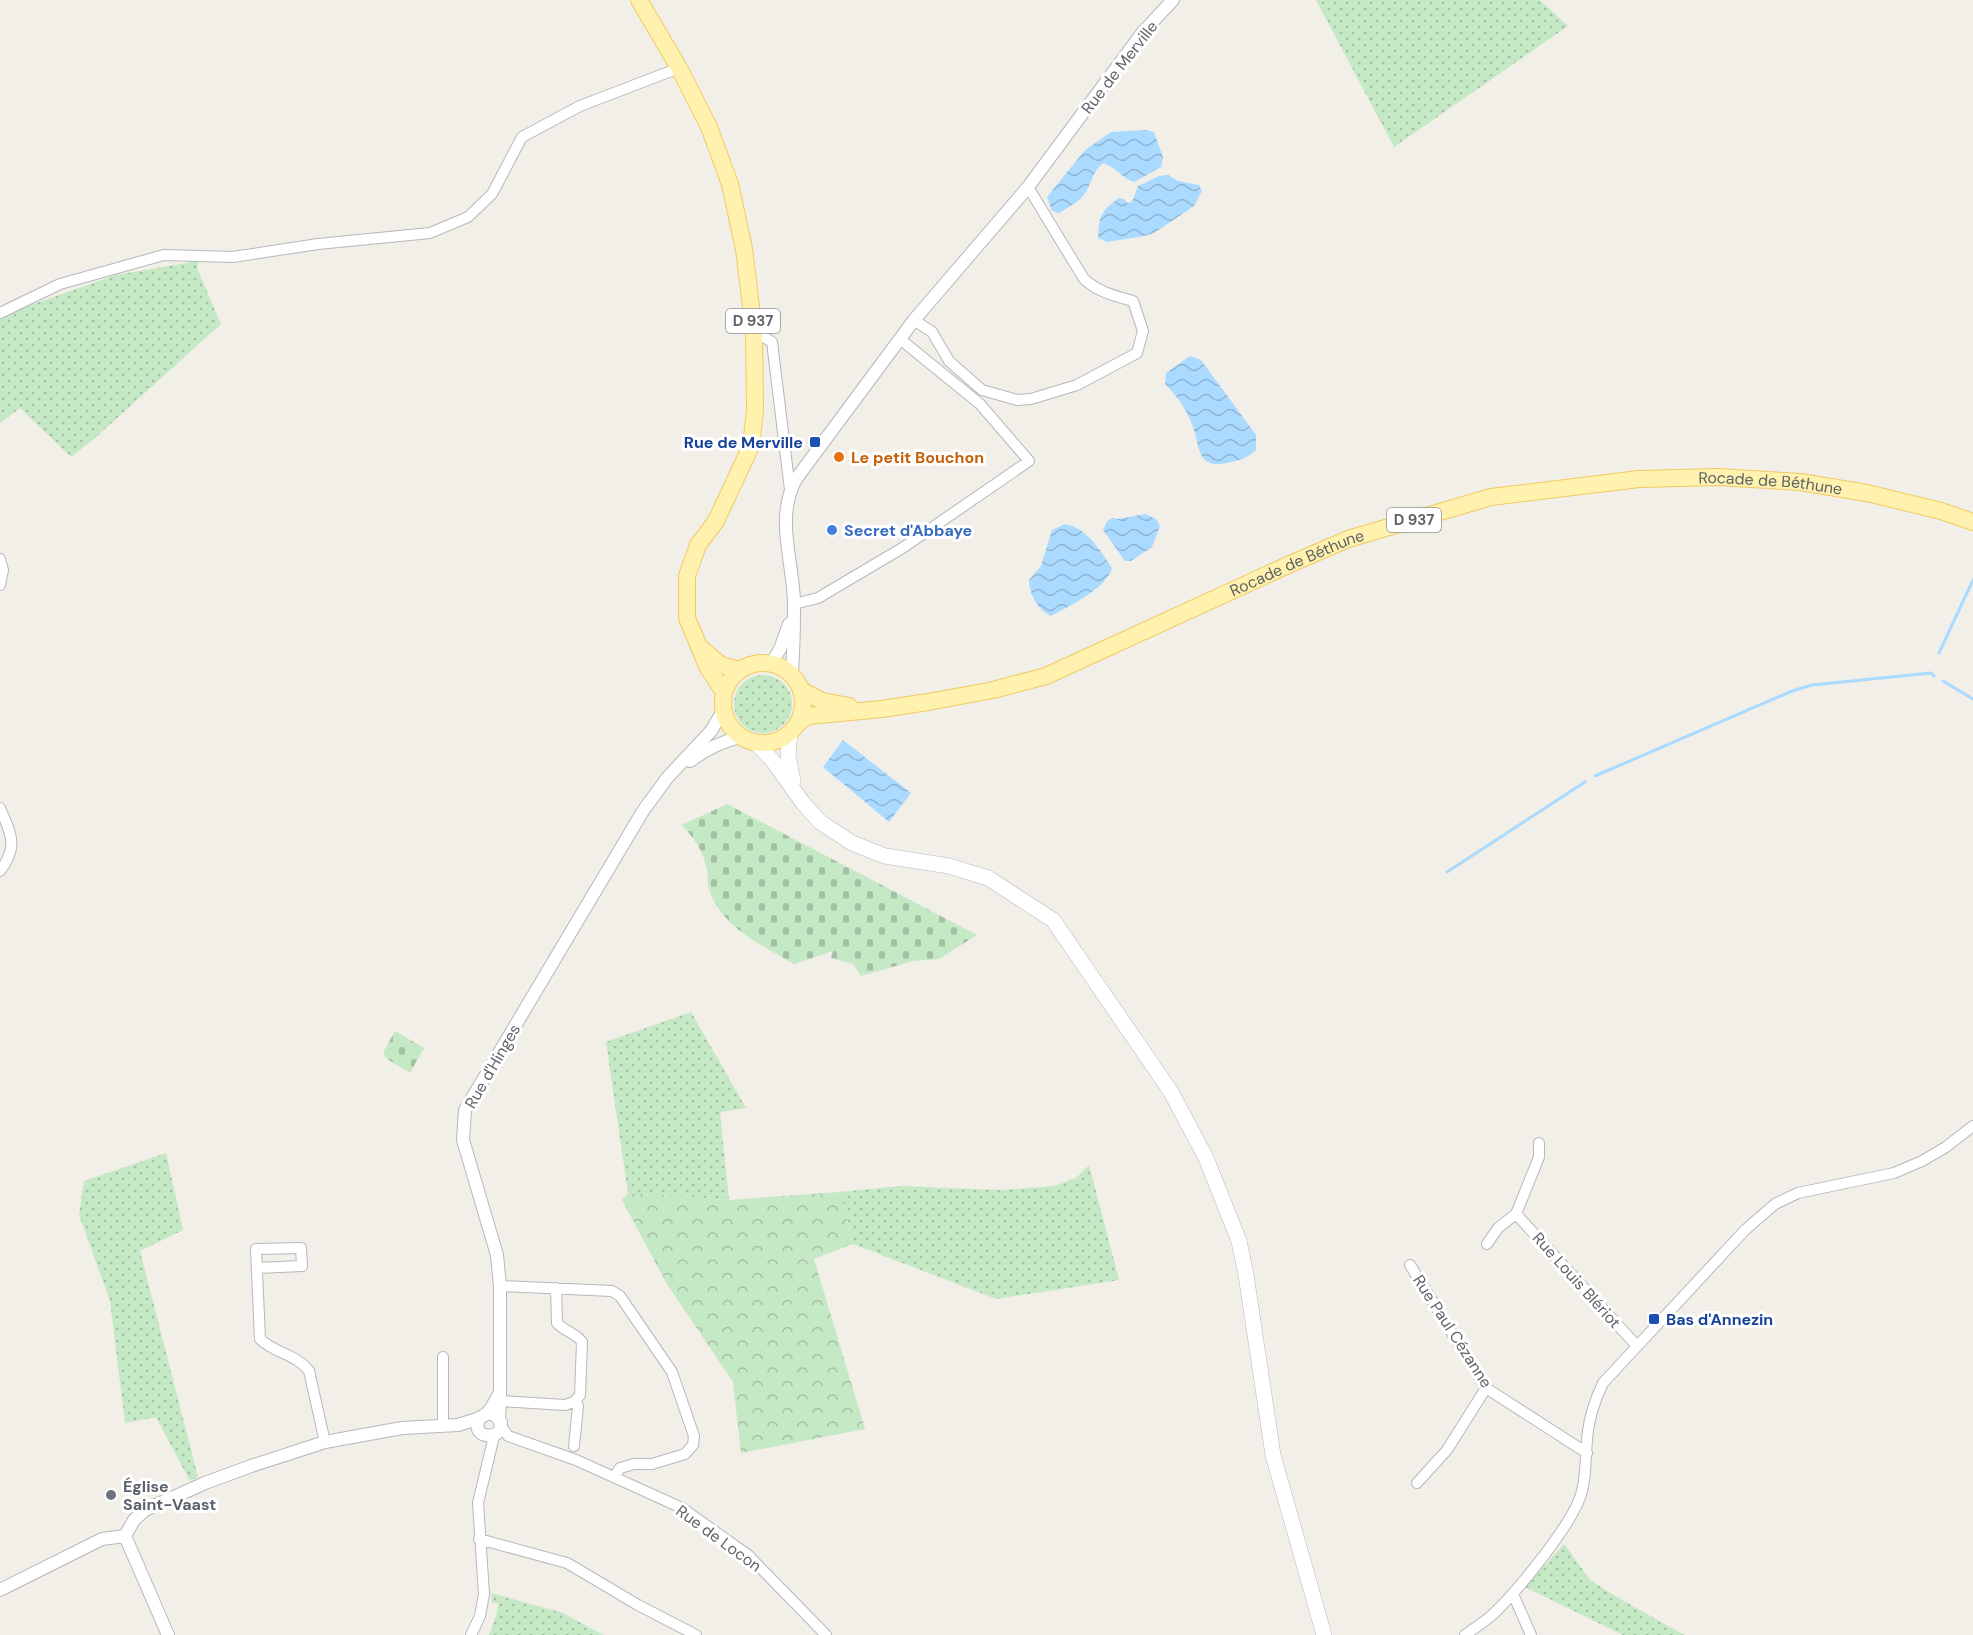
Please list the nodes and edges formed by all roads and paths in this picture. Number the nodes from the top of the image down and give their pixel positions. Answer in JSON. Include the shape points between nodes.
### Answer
{"nodes":[{"id":1,"x":639,"y":0,"type":"edge"},
{"id":2,"x":1173,"y":0,"type":"edge"},
{"id":3,"x":679,"y":68,"type":"junction"},
{"id":4,"x":1028,"y":187,"type":"junction"},
{"id":5,"x":0,"y":313,"type":"edge"},
{"id":6,"x":914,"y":320,"type":"junction"},
{"id":7,"x":754,"y":331,"type":"junction"},
{"id":8,"x":900,"y":339,"type":"junction"},
{"id":9,"x":790,"y":490,"type":"junction"},
{"id":10,"x":1973,"y":522,"type":"edge"},
{"id":11,"x":0,"y":559,"type":"edge"},
{"id":12,"x":0,"y":585,"type":"edge"},
{"id":13,"x":793,"y":609,"type":"junction"},
{"id":14,"x":700,"y":648,"type":"junction"},
{"id":15,"x":771,"y":664,"type":"junction"},
{"id":16,"x":739,"y":670,"type":"junction"},
{"id":17,"x":797,"y":683,"type":"junction"},
{"id":18,"x":724,"y":692,"type":"junction"},
{"id":19,"x":882,"y":709,"type":"junction"},
{"id":20,"x":723,"y":711,"type":"junction"},
{"id":21,"x":794,"y":727,"type":"junction"},
{"id":22,"x":749,"y":740,"type":"junction"},
{"id":23,"x":667,"y":778,"type":"junction"},
{"id":24,"x":803,"y":803,"type":"junction"},
{"id":25,"x":0,"y":808,"type":"edge"},
{"id":26,"x":0,"y":871,"type":"edge"},
{"id":27,"x":1973,"y":1126,"type":"edge"},
{"id":28,"x":1539,"y":1143,"type":"dead end"},
{"id":29,"x":1516,"y":1214,"type":"junction"},
{"id":30,"x":1487,"y":1244,"type":"dead end"},
{"id":31,"x":1410,"y":1265,"type":"dead end"},
{"id":32,"x":257,"y":1268,"type":"dead end"},
{"id":33,"x":500,"y":1286,"type":"junction"},
{"id":34,"x":556,"y":1288,"type":"junction"},
{"id":35,"x":1637,"y":1346,"type":"junction"},
{"id":36,"x":443,"y":1358,"type":"dead end"},
{"id":37,"x":1486,"y":1388,"type":"junction"},
{"id":38,"x":500,"y":1396,"type":"junction"},
{"id":39,"x":576,"y":1400,"type":"junction"},
{"id":40,"x":443,"y":1425,"type":"junction"},
{"id":41,"x":490,"y":1426,"type":"junction"},
{"id":42,"x":325,"y":1442,"type":"junction"},
{"id":43,"x":574,"y":1446,"type":"dead end"},
{"id":44,"x":1587,"y":1453,"type":"junction"},
{"id":45,"x":614,"y":1477,"type":"junction"},
{"id":46,"x":1417,"y":1483,"type":"dead end"},
{"id":47,"x":125,"y":1536,"type":"junction"},
{"id":48,"x":479,"y":1539,"type":"junction"},
{"id":49,"x":0,"y":1590,"type":"edge"},
{"id":50,"x":1516,"y":1590,"type":"junction"},
{"id":51,"x":168,"y":1635,"type":"edge"},
{"id":52,"x":471,"y":1635,"type":"edge"},
{"id":53,"x":696,"y":1635,"type":"edge"},
{"id":54,"x":826,"y":1635,"type":"edge"},
{"id":55,"x":1324,"y":1635,"type":"edge"},
{"id":56,"x":1465,"y":1635,"type":"edge"},
{"id":57,"x":1531,"y":1635,"type":"edge"}],
"edges":[{"from":1,"to":3,"type":"main road","number":"D 937"},
{"from":2,"to":4,"type":"street","name":"Rue de Merville","via":[[1143,32]]},
{"from":3,"to":5,"type":"street","via":[[580,106],[522,137],[492,194],[468,217],[430,233],[233,257],[164,255],[60,284]]},
{"from":3,"to":7,"type":"main road","number":"D 937","via":[[709,127],[730,184],[744,249]]},
{"from":4,"to":6,"type":"street","name":"Rue de Merville"},
{"from":4,"to":6,"type":"street","via":[[1084,279],[1105,293],[1133,301],[1143,331],[1137,353],[1077,385],[1017,400],[982,390],[949,361],[932,332]]},
{"from":6,"to":8,"type":"street","name":"Rue de Merville"},
{"from":7,"to":9,"type":"street","via":[[772,342]]},
{"from":7,"to":14,"type":"main road","number":"D 937","via":[[755,410],[751,446],[716,521],[698,545],[687,576],[687,618]]},
{"from":8,"to":9,"type":"street","name":"Rue de Merville"},
{"from":8,"to":13,"type":"street","via":[[980,404],[1029,461],[903,548]]},
{"from":9,"to":13,"type":"street","name":"Rue de Merville","via":[[785,512]]},
{"from":10,"to":19,"type":"main road","name":"Rocade de Béthune","number":"D 937","via":[[1867,493],[1800,482],[1718,477],[1639,479],[1491,497],[1348,539],[1046,676],[993,690]]},
{"from":11,"to":12,"type":"street"},
{"from":13,"to":15,"type":"street","name":"Rue de Merville"},
{"from":13,"to":17,"type":"street","name":"Rue de Merville","via":[[791,669]]},
{"from":14,"to":16,"type":"main road","number":"D 937","via":[[721,665]]},
{"from":14,"to":18,"type":"main road","number":"D 937"},
{"from":15,"to":16,"type":"main road","via":[[760,663]]},
{"from":15,"to":17,"type":"main road","via":[[783,668]]},
{"from":16,"to":18,"type":"main road"},
{"from":17,"to":19,"type":"main road","name":"Rocade de Béthune","number":"D 937","via":[[822,700]]},
{"from":17,"to":21,"type":"main road","via":[[803,701]]},
{"from":18,"to":20,"type":"main road"},
{"from":19,"to":21,"type":"main road","name":"Rocade de Béthune","number":"D 937","via":[[808,716]]},
{"from":20,"to":22,"type":"main road","via":[[733,730]]},
{"from":20,"to":23,"type":"street","name":"Rue d'Hinges"},
{"from":21,"to":22,"type":"main road","via":[[780,740]]},
{"from":21,"to":24,"type":"main road","via":[[788,765]]},
{"from":22,"to":23,"type":"street","name":"Rue d'Hinges","via":[[722,743],[699,754]]},
{"from":22,"to":24,"type":"main road","via":[[773,761]]},
{"from":23,"to":33,"type":"street","name":"Rue d'Hinges","via":[[465,1110],[463,1140],[497,1255]]},
{"from":24,"to":55,"type":"main road","via":[[820,822],[852,843],[885,856],[949,866],[988,878],[1053,921],[1171,1092],[1206,1158],[1239,1242],[1273,1455]]},
{"from":25,"to":26,"type":"street","via":[[12,842],[11,855]]},
{"from":27,"to":35,"type":"street","via":[[1946,1147],[1894,1173],[1798,1193],[1774,1204]]},
{"from":28,"to":29,"type":"street","via":[[1539,1157]]},
{"from":29,"to":30,"type":"street","via":[[1498,1228]]},
{"from":29,"to":35,"type":"street","name":"Rue Louis Blériot"},
{"from":31,"to":37,"type":"street","name":"Rue Paul Cézanne"},
{"from":32,"to":42,"type":"street","via":[[260,1339],[266,1346],[304,1364],[309,1371]]},
{"from":33,"to":34,"type":"street"},
{"from":33,"to":38,"type":"street","name":"Rue d'Hinges"},
{"from":34,"to":39,"type":"street","via":[[557,1323],[582,1342],[580,1395]]},
{"from":34,"to":45,"type":"street","via":[[612,1291],[620,1296],[672,1372],[694,1436],[693,1445],[685,1454],[620,1468]]},
{"from":35,"to":44,"type":"street","via":[[1603,1383],[1592,1413]]},
{"from":36,"to":40,"type":"street"},
{"from":37,"to":44,"type":"street","name":"Rue Paul Cézanne"},
{"from":37,"to":46,"type":"street","via":[[1447,1450]]},
{"from":38,"to":39,"type":"street","via":[[565,1405]]},
{"from":38,"to":41,"type":"street"},
{"from":39,"to":43,"type":"street"},
{"from":40,"to":41,"type":"street"},
{"from":40,"to":42,"type":"street"},
{"from":41,"to":45,"type":"street","name":"Rue de Locon","via":[[507,1440],[576,1460]]},
{"from":41,"to":48,"type":"street","via":[[489,1454],[478,1503]]},
{"from":42,"to":47,"type":"street","via":[[205,1482],[145,1510]]},
{"from":44,"to":50,"type":"street","via":[[1582,1492],[1575,1509]]},
{"from":45,"to":54,"type":"street","name":"Rue de Locon","via":[[682,1508],[748,1555]]},
{"from":47,"to":49,"type":"street","via":[[102,1539]]},
{"from":47,"to":51,"type":"street"},
{"from":48,"to":52,"type":"street","via":[[484,1593]]},
{"from":48,"to":53,"type":"street","via":[[567,1563]]},
{"from":50,"to":56,"type":"street","via":[[1490,1617]]},
{"from":50,"to":57,"type":"street"}]}
